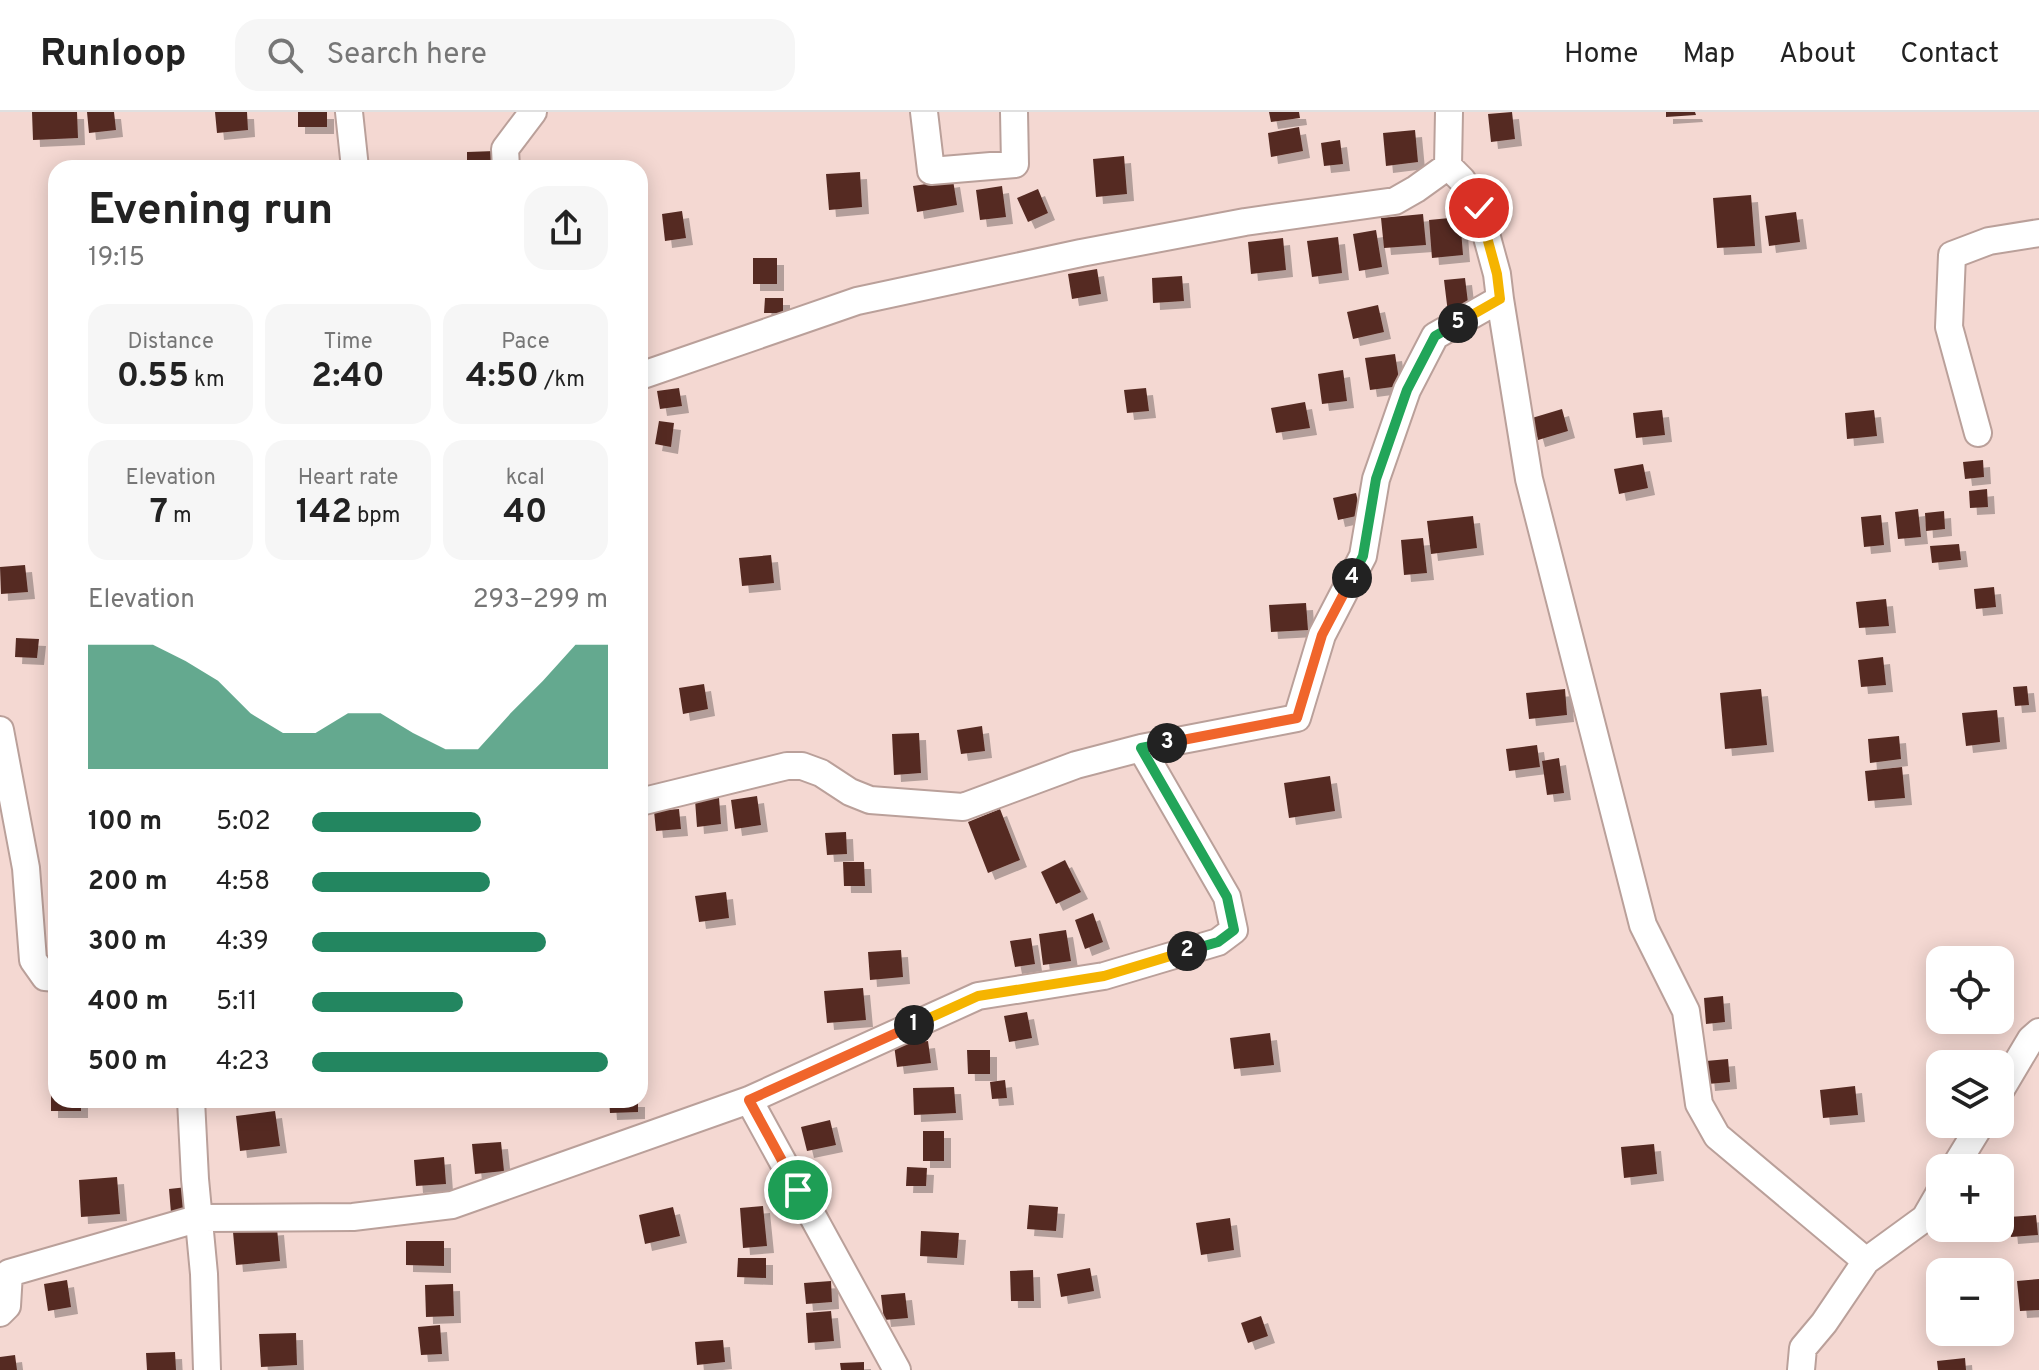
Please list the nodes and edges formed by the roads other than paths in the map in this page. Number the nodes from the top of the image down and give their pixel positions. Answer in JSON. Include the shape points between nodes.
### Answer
{"nodes":[{"id":1,"x":349,"y":112,"type":"edge"},
{"id":2,"x":533,"y":112,"type":"edge"},
{"id":3,"x":924,"y":112,"type":"edge"},
{"id":4,"x":1014,"y":112,"type":"edge"},
{"id":5,"x":1449,"y":112,"type":"edge"},
{"id":6,"x":354,"y":160,"type":"edge"},
{"id":7,"x":506,"y":160,"type":"edge"},
{"id":8,"x":1448,"y":166,"type":"junction"},
{"id":9,"x":2039,"y":233,"type":"edge"},
{"id":10,"x":1500,"y":299,"type":"junction"},
{"id":11,"x":648,"y":373,"type":"edge"},
{"id":12,"x":1978,"y":433,"type":"dead end"},
{"id":13,"x":0,"y":730,"type":"edge"},
{"id":14,"x":1141,"y":748,"type":"junction"},
{"id":15,"x":648,"y":800,"type":"edge"},
{"id":16,"x":48,"y":977,"type":"edge"},
{"id":17,"x":2039,"y":1032,"type":"edge"},
{"id":18,"x":2014,"y":1068,"type":"edge"},
{"id":19,"x":749,"y":1100,"type":"junction"},
{"id":20,"x":191,"y":1108,"type":"edge"},
{"id":21,"x":1926,"y":1216,"type":"edge"},
{"id":22,"x":200,"y":1218,"type":"junction"},
{"id":23,"x":1866,"y":1261,"type":"junction"},
{"id":24,"x":0,"y":1313,"type":"edge"},
{"id":25,"x":207,"y":1370,"type":"edge"},
{"id":26,"x":897,"y":1370,"type":"edge"},
{"id":27,"x":1801,"y":1370,"type":"edge"}],
"edges":[{"from":1,"to":6,"type":"street"},
{"from":2,"to":7,"type":"street","via":[[505,149]]},
{"from":3,"to":4,"type":"street","via":[[931,171],[1015,164]]},
{"from":5,"to":8,"type":"street"},
{"from":8,"to":10,"type":"street","via":[[1479,208]]},
{"from":8,"to":11,"type":"street","via":[[1395,201],[1245,222],[857,301]]},
{"from":9,"to":12,"type":"street","via":[[1989,241],[1952,255],[1949,327]]},
{"from":10,"to":14,"type":"street","via":[[1435,336],[1407,390],[1376,479],[1363,556],[1322,635],[1297,718]]},
{"from":10,"to":23,"type":"street","via":[[1529,479],[1643,925],[1686,1011],[1699,1104],[1717,1136]]},
{"from":13,"to":16,"type":"street","via":[[26,868],[33,960]]},
{"from":14,"to":15,"type":"street","via":[[1076,765],[963,807],[870,800],[802,766]]},
{"from":14,"to":19,"type":"street","via":[[1227,897],[1234,930],[1218,942],[1104,976],[978,996]]},
{"from":17,"to":18,"type":"street"},
{"from":19,"to":22,"type":"street","via":[[452,1205],[353,1217]]},
{"from":19,"to":26,"type":"street"},
{"from":20,"to":22,"type":"street"},
{"from":21,"to":23,"type":"street"},
{"from":22,"to":24,"type":"street","via":[[9,1273],[7,1306]]},
{"from":22,"to":25,"type":"street"},
{"from":23,"to":27,"type":"street","via":[[1803,1348]]}]}
